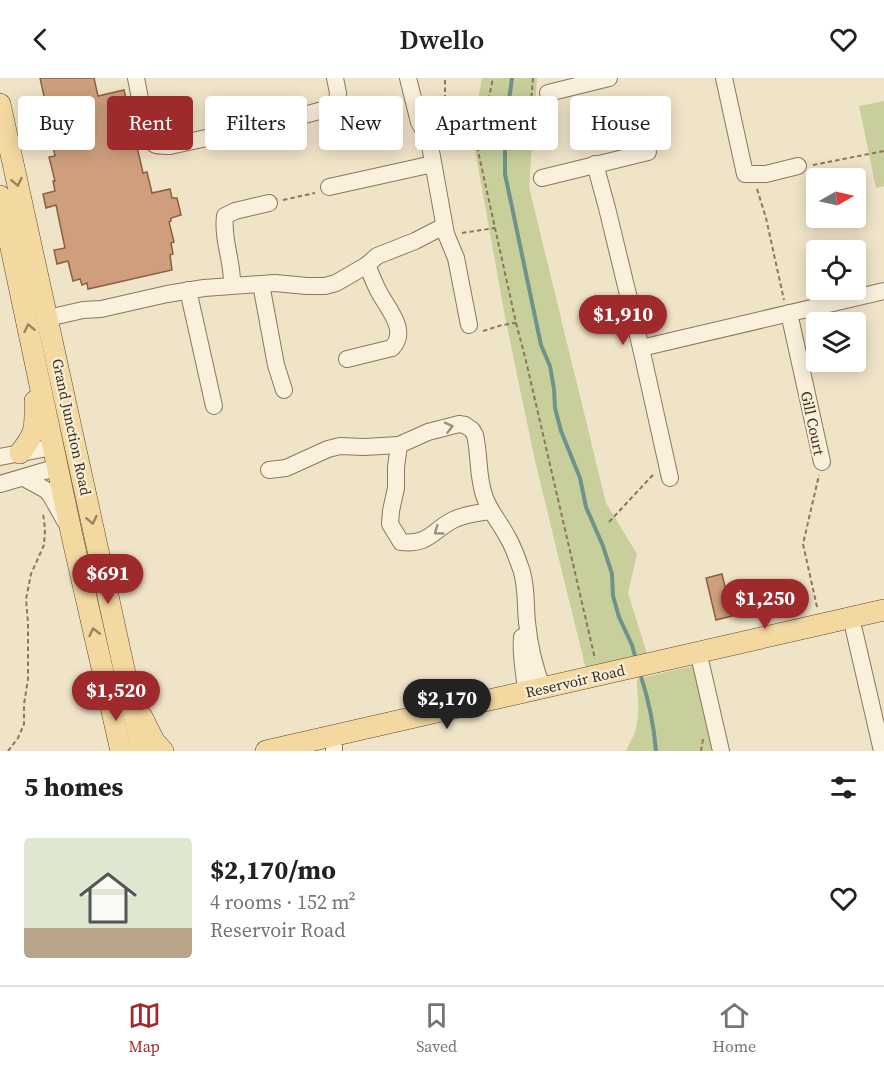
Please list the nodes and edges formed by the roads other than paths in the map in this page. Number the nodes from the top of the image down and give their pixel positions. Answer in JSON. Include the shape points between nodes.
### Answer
{"nodes":[{"id":1,"x":136,"y":78,"type":"edge"},
{"id":2,"x":335,"y":78,"type":"edge"},
{"id":3,"x":408,"y":78,"type":"edge"},
{"id":4,"x":724,"y":78,"type":"edge"},
{"id":5,"x":600,"y":79,"type":"edge"},
{"id":6,"x":548,"y":93,"type":"dead end"},
{"id":7,"x":0,"y":104,"type":"edge"},
{"id":8,"x":2,"y":125,"type":"edge"},
{"id":9,"x":648,"y":152,"type":"dead end"},
{"id":10,"x":434,"y":164,"type":"junction"},
{"id":11,"x":595,"y":165,"type":"junction"},
{"id":12,"x":798,"y":166,"type":"road end"},
{"id":13,"x":542,"y":177,"type":"dead end"},
{"id":14,"x":329,"y":188,"type":"road end"},
{"id":15,"x":0,"y":196,"type":"edge"},
{"id":16,"x":269,"y":203,"type":"road end"},
{"id":17,"x":445,"y":231,"type":"junction"},
{"id":18,"x":367,"y":265,"type":"junction"},
{"id":19,"x":261,"y":284,"type":"junction"},
{"id":20,"x":232,"y":285,"type":"junction"},
{"id":21,"x":188,"y":290,"type":"junction"},
{"id":22,"x":884,"y":291,"type":"edge"},
{"id":23,"x":789,"y":313,"type":"junction"},
{"id":24,"x":49,"y":322,"type":"junction"},
{"id":25,"x":469,"y":325,"type":"road end"},
{"id":26,"x":641,"y":348,"type":"junction"},
{"id":27,"x":35,"y":357,"type":"junction"},
{"id":28,"x":348,"y":359,"type":"dead end"},
{"id":29,"x":284,"y":390,"type":"dead end"},
{"id":30,"x":214,"y":406,"type":"dead end"},
{"id":31,"x":399,"y":445,"type":"junction"},
{"id":32,"x":77,"y":452,"type":"junction"},
{"id":33,"x":10,"y":455,"type":"edge"},
{"id":34,"x":56,"y":457,"type":"junction"},
{"id":35,"x":822,"y":462,"type":"road end"},
{"id":36,"x":269,"y":470,"type":"dead end"},
{"id":37,"x":668,"y":472,"type":"road end"},
{"id":38,"x":24,"y":478,"type":"junction"},
{"id":39,"x":0,"y":484,"type":"edge"},
{"id":40,"x":491,"y":511,"type":"junction"},
{"id":41,"x":72,"y":536,"type":"junction"},
{"id":42,"x":884,"y":610,"type":"edge"},
{"id":43,"x":884,"y":623,"type":"edge"},
{"id":44,"x":853,"y":624,"type":"junction"},
{"id":45,"x":700,"y":658,"type":"junction"},
{"id":46,"x":612,"y":676,"type":"junction"},
{"id":47,"x":127,"y":684,"type":"junction"},
{"id":48,"x":534,"y":690,"type":"junction"},
{"id":49,"x":329,"y":746,"type":"edge"},
{"id":50,"x":121,"y":751,"type":"edge"},
{"id":51,"x":142,"y":751,"type":"edge"},
{"id":52,"x":163,"y":751,"type":"edge"},
{"id":53,"x":266,"y":751,"type":"edge"},
{"id":54,"x":721,"y":751,"type":"edge"},
{"id":55,"x":882,"y":751,"type":"edge"}],
"edges":[{"from":1,"to":2,"type":"street","via":[[147,135],[157,146],[327,109],[336,102]]},
{"from":3,"to":10,"type":"street"},
{"from":4,"to":12,"type":"street","via":[[751,174]]},
{"from":5,"to":6,"type":"street"},
{"from":7,"to":8,"type":"main road","name":"Grand Junction Road"},
{"from":8,"to":24,"type":"main road","name":"Grand Junction Road","one_way":true},
{"from":9,"to":11,"type":"street"},
{"from":10,"to":14,"type":"street"},
{"from":10,"to":17,"type":"street"},
{"from":11,"to":13,"type":"street"},
{"from":11,"to":26,"type":"street"},
{"from":27,"to":15,"type":"main road","name":"Grand Junction Road","one_way":true},
{"from":16,"to":20,"type":"street","via":[[225,216],[223,227]]},
{"from":17,"to":18,"type":"street","via":[[377,255]]},
{"from":17,"to":25,"type":"street","via":[[456,258]]},
{"from":18,"to":19,"type":"street","via":[[325,286]]},
{"from":18,"to":28,"type":"street","via":[[391,310],[399,337],[392,348]]},
{"from":19,"to":20,"type":"street"},
{"from":19,"to":29,"type":"street"},
{"from":20,"to":21,"type":"street"},
{"from":21,"to":24,"type":"street","via":[[83,310]]},
{"from":21,"to":30,"type":"street"},
{"from":22,"to":23,"type":"street"},
{"from":23,"to":26,"type":"street"},
{"from":23,"to":35,"type":"street","name":"Gill Court"},
{"from":24,"to":32,"type":"main road","name":"Grand Junction Road"},
{"from":26,"to":37,"type":"street"},
{"from":27,"to":33,"type":"main road","via":[[35,428],[33,435]]},
{"from":27,"to":34,"type":"main road","name":"Grand Junction Road"},
{"from":31,"to":36,"type":"street","via":[[340,446],[286,468]]},
{"from":31,"to":40,"type":"street","one_way":true,"via":[[450,425],[465,425],[472,430],[481,486]]},
{"from":40,"to":31,"type":"street","one_way":true,"via":[[451,521],[422,541],[401,542],[390,524]]},
{"from":32,"to":34,"type":"main road"},
{"from":32,"to":47,"type":"main road","name":"Grand Junction Road","one_way":true},
{"from":33,"to":34,"type":"street"},
{"from":34,"to":38,"type":"street"},
{"from":34,"to":41,"type":"main road","name":"Grand Junction Road"},
{"from":38,"to":39,"type":"street"},
{"from":38,"to":41,"type":"street","via":[[51,496]]},
{"from":40,"to":48,"type":"street","via":[[508,537],[522,572],[526,590],[522,665]]},
{"from":50,"to":41,"type":"main road","name":"Grand Junction Road","one_way":true},
{"from":42,"to":44,"type":"main road","name":"Reservoir Road"},
{"from":43,"to":44,"type":"main road","name":"Reservoir Road"},
{"from":44,"to":45,"type":"main road","name":"Reservoir Road"},
{"from":44,"to":45,"type":"main road","name":"Reservoir Road","via":[[820,625]]},
{"from":44,"to":55,"type":"street"},
{"from":45,"to":46,"type":"main road","name":"Reservoir Road"},
{"from":45,"to":54,"type":"street"},
{"from":46,"to":48,"type":"main road","name":"Reservoir Road"},
{"from":46,"to":49,"type":"main road","name":"Reservoir Road"},
{"from":47,"to":51,"type":"main road","name":"Grand Junction Road"},
{"from":47,"to":52,"type":"main road","via":[[148,730]]},
{"from":48,"to":49,"type":"main road","name":"Reservoir Road"},
{"from":49,"to":53,"type":"main road","name":"Reservoir Road"}]}
